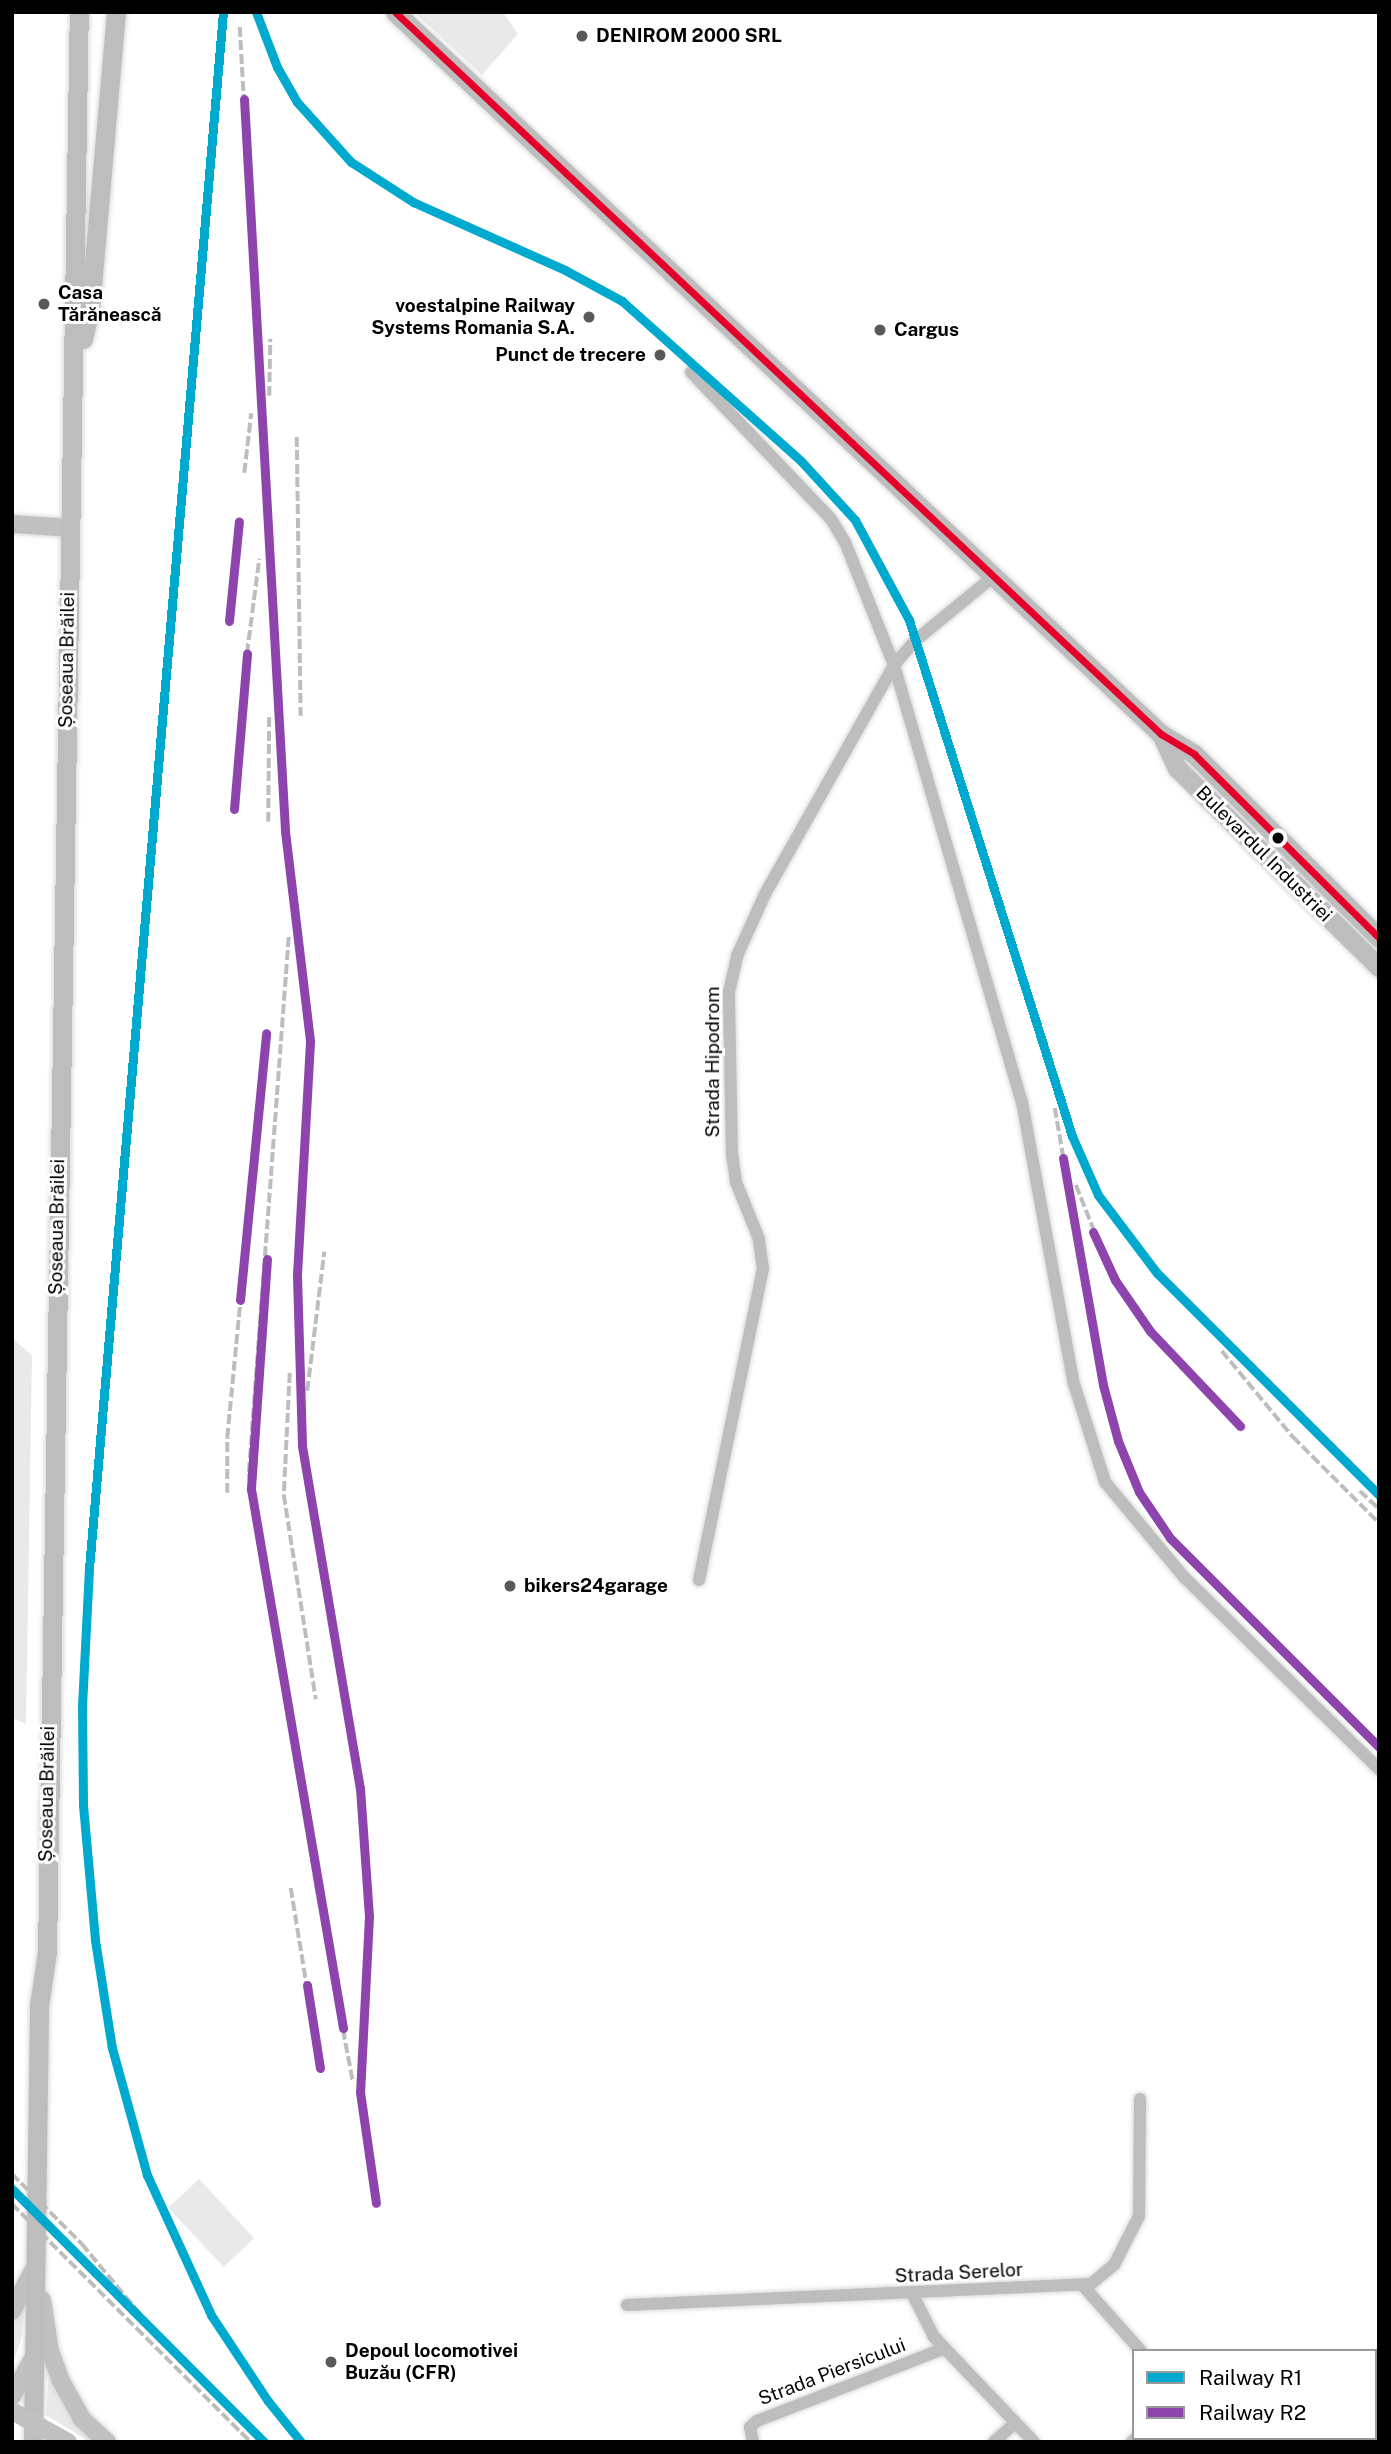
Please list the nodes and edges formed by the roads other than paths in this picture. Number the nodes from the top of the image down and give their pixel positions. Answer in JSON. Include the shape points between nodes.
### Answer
{"nodes":[{"id":1,"x":79,"y":12,"type":"edge"},
{"id":2,"x":116,"y":12,"type":"edge"},
{"id":3,"x":396,"y":12,"type":"edge"},
{"id":4,"x":75,"y":355,"type":"junction"},
{"id":5,"x":691,"y":372,"type":"dead end"},
{"id":6,"x":12,"y":524,"type":"edge"},
{"id":7,"x":70,"y":528,"type":"junction"},
{"id":8,"x":995,"y":575,"type":"junction"},
{"id":9,"x":894,"y":665,"type":"junction"},
{"id":10,"x":1161,"y":734,"type":"junction"},
{"id":11,"x":1379,"y":938,"type":"edge"},
{"id":12,"x":1379,"y":967,"type":"edge"},
{"id":13,"x":699,"y":1580,"type":"dead end"},
{"id":14,"x":1379,"y":1769,"type":"edge"},
{"id":15,"x":1140,"y":2099,"type":"dead end"},
{"id":16,"x":38,"y":2260,"type":"junction"},
{"id":17,"x":1084,"y":2287,"type":"junction"},
{"id":18,"x":913,"y":2295,"type":"junction"},
{"id":19,"x":627,"y":2305,"type":"dead end"},
{"id":20,"x":12,"y":2311,"type":"edge"},
{"id":21,"x":943,"y":2348,"type":"junction"},
{"id":22,"x":1139,"y":2349,"type":"edge"},
{"id":23,"x":35,"y":2355,"type":"junction"},
{"id":24,"x":12,"y":2396,"type":"edge"},
{"id":25,"x":12,"y":2411,"type":"edge"},
{"id":26,"x":1015,"y":2423,"type":"junction"},
{"id":27,"x":33,"y":2442,"type":"edge"},
{"id":28,"x":68,"y":2442,"type":"edge"},
{"id":29,"x":107,"y":2442,"type":"edge"},
{"id":30,"x":753,"y":2442,"type":"edge"},
{"id":31,"x":994,"y":2442,"type":"edge"},
{"id":32,"x":1034,"y":2442,"type":"edge"}],
"edges":[{"from":1,"to":4,"type":"main road","name":"Șoseaua Brăilei"},
{"from":2,"to":4,"type":"main road","via":[[90,309]]},
{"from":3,"to":8,"type":"main road","name":"Bulevardul Industriei","via":[[643,250]]},
{"from":4,"to":7,"type":"main road","name":"Șoseaua Brăilei"},
{"from":5,"to":9,"type":"street","via":[[820,507],[845,542]]},
{"from":6,"to":7,"type":"main road"},
{"from":7,"to":16,"type":"main road","name":"Șoseaua Brăilei","via":[[45,1822],[47,1952],[39,2006]]},
{"from":8,"to":9,"type":"street","name":"Strada Hipodrom","via":[[916,640]]},
{"from":8,"to":10,"type":"main road","name":"Bulevardul Industriei"},
{"from":9,"to":13,"type":"street","name":"Strada Hipodrom","via":[[748,926],[729,992],[732,1155],[740,1194],[759,1239],[763,1269]]},
{"from":9,"to":14,"type":"street","via":[[1022,1101],[1074,1384],[1105,1482],[1184,1577]]},
{"from":10,"to":11,"type":"main road","name":"Bulevardul Industriei","via":[[1194,754]]},
{"from":10,"to":12,"type":"main road","name":"Bulevardul Industriei","via":[[1177,768]]},
{"from":15,"to":17,"type":"street","via":[[1137,2224],[1107,2273]]},
{"from":16,"to":20,"type":"main road"},
{"from":16,"to":23,"type":"main road","name":"Șoseaua Brăilei"},
{"from":16,"to":29,"type":"main road","via":[[44,2320],[56,2369],[75,2408]]},
{"from":17,"to":18,"type":"street","name":"Strada Serelor"},
{"from":17,"to":22,"type":"street"},
{"from":18,"to":19,"type":"street","name":"Strada Serelor"},
{"from":18,"to":21,"type":"street","name":"Strada Piersicului","via":[[924,2322]]},
{"from":21,"to":26,"type":"street","name":"Strada Piersicului"},
{"from":21,"to":30,"type":"street","name":"Strada Piersicului","via":[[757,2421],[749,2431]]},
{"from":23,"to":24,"type":"main road"},
{"from":23,"to":27,"type":"main road","name":"Șoseaua Brăilei"},
{"from":25,"to":28,"type":"main road","bridge":true},
{"from":26,"to":31,"type":"street"},
{"from":26,"to":32,"type":"street","name":"Strada Piersicului"}]}
